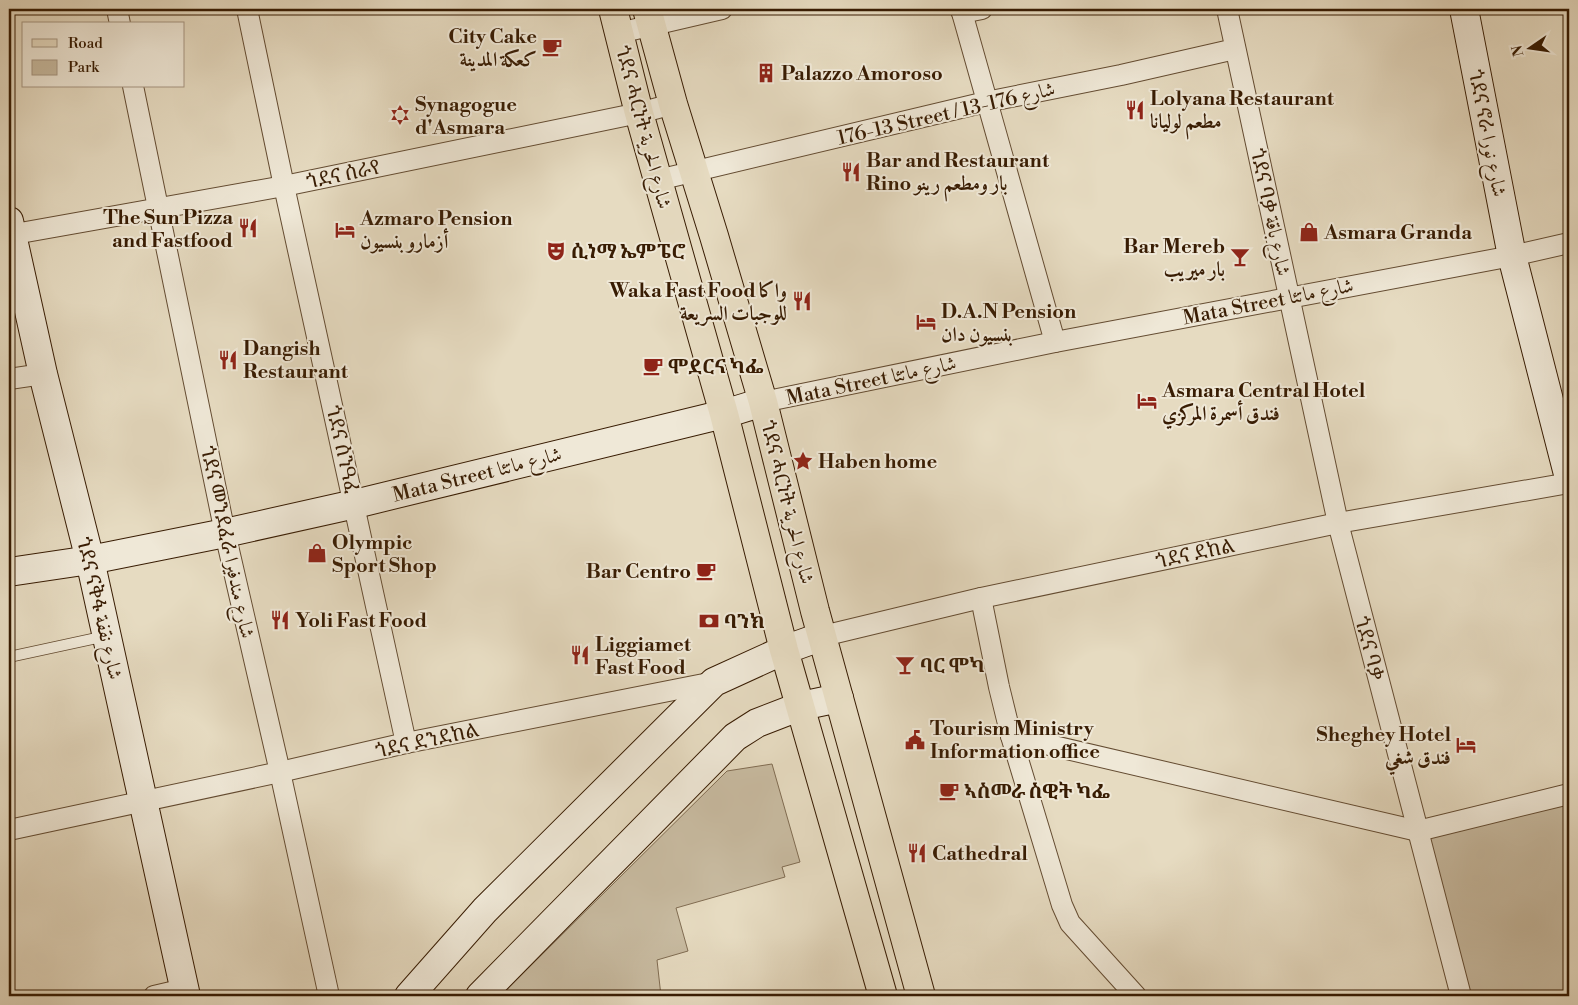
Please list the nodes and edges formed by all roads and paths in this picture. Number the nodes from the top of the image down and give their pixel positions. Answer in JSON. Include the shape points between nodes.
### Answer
{"nodes":[{"id":1,"x":117,"y":9,"type":"edge"},
{"id":2,"x":248,"y":9,"type":"edge"},
{"id":3,"x":722,"y":9,"type":"edge"},
{"id":4,"x":982,"y":9,"type":"edge"},
{"id":5,"x":1227,"y":9,"type":"edge"},
{"id":6,"x":1464,"y":9,"type":"edge"},
{"id":7,"x":962,"y":11,"type":"edge"},
{"id":8,"x":649,"y":18,"type":"edge"},
{"id":9,"x":616,"y":21,"type":"edge"},
{"id":10,"x":120,"y":22,"type":"edge"},
{"id":11,"x":1236,"y":49,"type":"junction"},
{"id":12,"x":133,"y":88,"type":"edge"},
{"id":13,"x":986,"y":102,"type":"junction"},
{"id":14,"x":673,"y":104,"type":"junction"},
{"id":15,"x":639,"y":113,"type":"junction"},
{"id":16,"x":693,"y":171,"type":"junction"},
{"id":17,"x":658,"y":180,"type":"junction"},
{"id":18,"x":284,"y":186,"type":"junction"},
{"id":19,"x":158,"y":208,"type":"junction"},
{"id":20,"x":10,"y":230,"type":"edge"},
{"id":21,"x":1569,"y":242,"type":"edge"},
{"id":22,"x":1512,"y":256,"type":"junction"},
{"id":23,"x":1290,"y":297,"type":"junction"},
{"id":24,"x":1054,"y":342,"type":"junction"},
{"id":25,"x":43,"y":374,"type":"junction"},
{"id":26,"x":9,"y":379,"type":"edge"},
{"id":27,"x":763,"y":402,"type":"junction"},
{"id":28,"x":724,"y":414,"type":"junction"},
{"id":29,"x":1569,"y":478,"type":"edge"},
{"id":30,"x":1569,"y":483,"type":"edge"},
{"id":31,"x":355,"y":504,"type":"junction"},
{"id":32,"x":1338,"y":523,"type":"junction"},
{"id":33,"x":225,"y":533,"type":"junction"},
{"id":34,"x":90,"y":560,"type":"junction"},
{"id":35,"x":9,"y":572,"type":"edge"},
{"id":36,"x":981,"y":598,"type":"junction"},
{"id":37,"x":106,"y":636,"type":"junction"},
{"id":38,"x":823,"y":636,"type":"junction"},
{"id":39,"x":784,"y":650,"type":"junction"},
{"id":40,"x":9,"y":657,"type":"edge"},
{"id":41,"x":714,"y":682,"type":"junction"},
{"id":42,"x":839,"y":698,"type":"junction"},
{"id":43,"x":801,"y":706,"type":"junction"},
{"id":44,"x":1012,"y":736,"type":"junction"},
{"id":45,"x":406,"y":743,"type":"junction"},
{"id":46,"x":280,"y":772,"type":"junction"},
{"id":47,"x":1569,"y":794,"type":"edge"},
{"id":48,"x":142,"y":801,"type":"junction"},
{"id":49,"x":9,"y":830,"type":"edge"},
{"id":50,"x":1418,"y":831,"type":"junction"},
{"id":51,"x":185,"y":992,"type":"edge"},
{"id":52,"x":154,"y":996,"type":"edge"},
{"id":53,"x":329,"y":996,"type":"edge"},
{"id":54,"x":409,"y":996,"type":"edge"},
{"id":55,"x":480,"y":996,"type":"edge"},
{"id":56,"x":883,"y":996,"type":"edge"},
{"id":57,"x":922,"y":996,"type":"edge"},
{"id":58,"x":1136,"y":996,"type":"edge"},
{"id":59,"x":1461,"y":996,"type":"edge"}],
"edges":[{"from":1,"to":10,"type":"street"},
{"from":2,"to":18,"type":"street","name":"ጎደና ሰንዓፈ"},
{"from":3,"to":8,"type":"street"},
{"from":4,"to":7,"type":"street"},
{"from":5,"to":11,"type":"street","name":"ጎደና ባቃ شارع باقة"},
{"from":6,"to":22,"type":"main road","name":"ጎደና ኖራ شارع نورا"},
{"from":7,"to":13,"type":"street"},
{"from":8,"to":9,"type":"street"},
{"from":8,"to":14,"type":"main road","name":"ጎደና ሓርነት شارع الحرية"},
{"from":9,"to":15,"type":"main road","name":"ጎደና ሓርነት شارع الحرية"},
{"from":11,"to":13,"type":"street","name":"176-13 Street / شارع 176-13"},
{"from":11,"to":23,"type":"street","name":"ጎደና ባቃ شارع باقة"},
{"from":12,"to":19,"type":"street","name":"ጎደና መንደፈራ شارع مندفيرا"},
{"from":13,"to":16,"type":"street","name":"176-13 Street / شارع 176-13"},
{"from":13,"to":24,"type":"street"},
{"from":14,"to":15,"type":"street","name":"ጎደና ሰራየ"},
{"from":14,"to":16,"type":"main road","name":"ጎደና ሓርነት شارع الحرية"},
{"from":15,"to":17,"type":"main road","name":"ጎደና ሓርነት شارع الحرية"},
{"from":15,"to":18,"type":"street","name":"ጎደና ሰራየ"},
{"from":16,"to":17,"type":"street","name":"176-13 Street / شارع 176-13"},
{"from":16,"to":27,"type":"main road","name":"ጎደና ሓርነት شارع الحرية"},
{"from":17,"to":28,"type":"main road","name":"ጎደና ሓርነት شارع الحرية"},
{"from":18,"to":19,"type":"street","name":"ጎደና ሰራየ"},
{"from":18,"to":31,"type":"street","name":"ጎደና ሰንዓፈ"},
{"from":19,"to":20,"type":"street","name":"ጎደና ሰራየ"},
{"from":19,"to":33,"type":"street","name":"ጎደና መንደፈራ شارع مندفيرا"},
{"from":20,"to":25,"type":"main road","name":"ጎደና ናቅፋ شارع نقفة"},
{"from":21,"to":22,"type":"street","name":"Mata Street شارع ماتئا"},
{"from":22,"to":23,"type":"street","name":"Mata Street شارع ماتئا"},
{"from":22,"to":29,"type":"main road","name":"ጎደና ኖራ شارع نورا"},
{"from":23,"to":24,"type":"street","name":"Mata Street شارع ماتئا"},
{"from":23,"to":32,"type":"street","name":"ጎደና ባቃ"},
{"from":24,"to":27,"type":"street","name":"Mata Street شارع ماتئا"},
{"from":25,"to":26,"type":"street"},
{"from":25,"to":34,"type":"main road","name":"ጎደና ናቅፋ شارع نقفة"},
{"from":27,"to":28,"type":"main road","name":"Mata Street شارع ماتئا"},
{"from":27,"to":38,"type":"main road","name":"ጎደና ሓርነት شارع الحرية"},
{"from":28,"to":31,"type":"main road","name":"Mata Street شارع ماتئا"},
{"from":28,"to":39,"type":"main road","name":"ጎደና ሓርነት شارع الحرية"},
{"from":30,"to":32,"type":"street","name":"ጎደና ደከል"},
{"from":31,"to":33,"type":"main road","name":"Mata Street شارع ماتئا"},
{"from":31,"to":45,"type":"street","name":"ጎደና ሰንዓፈ"},
{"from":32,"to":36,"type":"street","name":"ጎደና ደከል"},
{"from":32,"to":50,"type":"street","name":"ጎደና ባቃ"},
{"from":33,"to":34,"type":"main road","name":"Mata Street شارع ماتئا"},
{"from":33,"to":46,"type":"street","name":"ጎደና መንደፈራ شارع مندفيرا"},
{"from":34,"to":35,"type":"main road","name":"Mata Street شارع ماتئا"},
{"from":34,"to":37,"type":"main road","name":"ጎደና ናቅፋ شارع نقفة"},
{"from":36,"to":38,"type":"street","name":"ጎደና ደከል"},
{"from":36,"to":44,"type":"street"},
{"from":37,"to":40,"type":"lane"},
{"from":37,"to":48,"type":"main road","name":"ጎደና ናቅፋ شارع نقفة"},
{"from":38,"to":39,"type":"main road"},
{"from":38,"to":42,"type":"main road","name":"ጎደና ሓርነት شارع الحرية"},
{"from":39,"to":41,"type":"main road"},
{"from":39,"to":43,"type":"main road","name":"ጎደና ሓርነት شارع الحرية"},
{"from":41,"to":45,"type":"street","name":"ጎደና ደንደከል"},
{"from":41,"to":54,"type":"main road","via":[[485,910]]},
{"from":42,"to":43,"type":"main road"},
{"from":42,"to":57,"type":"main road","name":"ጎደና ሓርነት شارع الحرية"},
{"from":43,"to":55,"type":"main road","via":[[757,723],[735,737]]},
{"from":43,"to":56,"type":"main road","name":"ጎደና ሓርነት شارع الحرية"},
{"from":44,"to":50,"type":"street"},
{"from":44,"to":58,"type":"street","via":[[1070,923]]},
{"from":45,"to":46,"type":"street","name":"ጎደና ደንደከል"},
{"from":46,"to":48,"type":"street","name":"ጎደና ደንደከል"},
{"from":46,"to":53,"type":"street","name":"ጎደና መንደፈራ شارع مندفيرا"},
{"from":47,"to":50,"type":"street"},
{"from":48,"to":49,"type":"street","name":"ጎደና ደንደከል"},
{"from":48,"to":51,"type":"main road","name":"ጎደና ናቅፋ شارع نقفة"},
{"from":50,"to":59,"type":"street","name":"ጎደና ባቃ"},
{"from":51,"to":52,"type":"street"}]}
